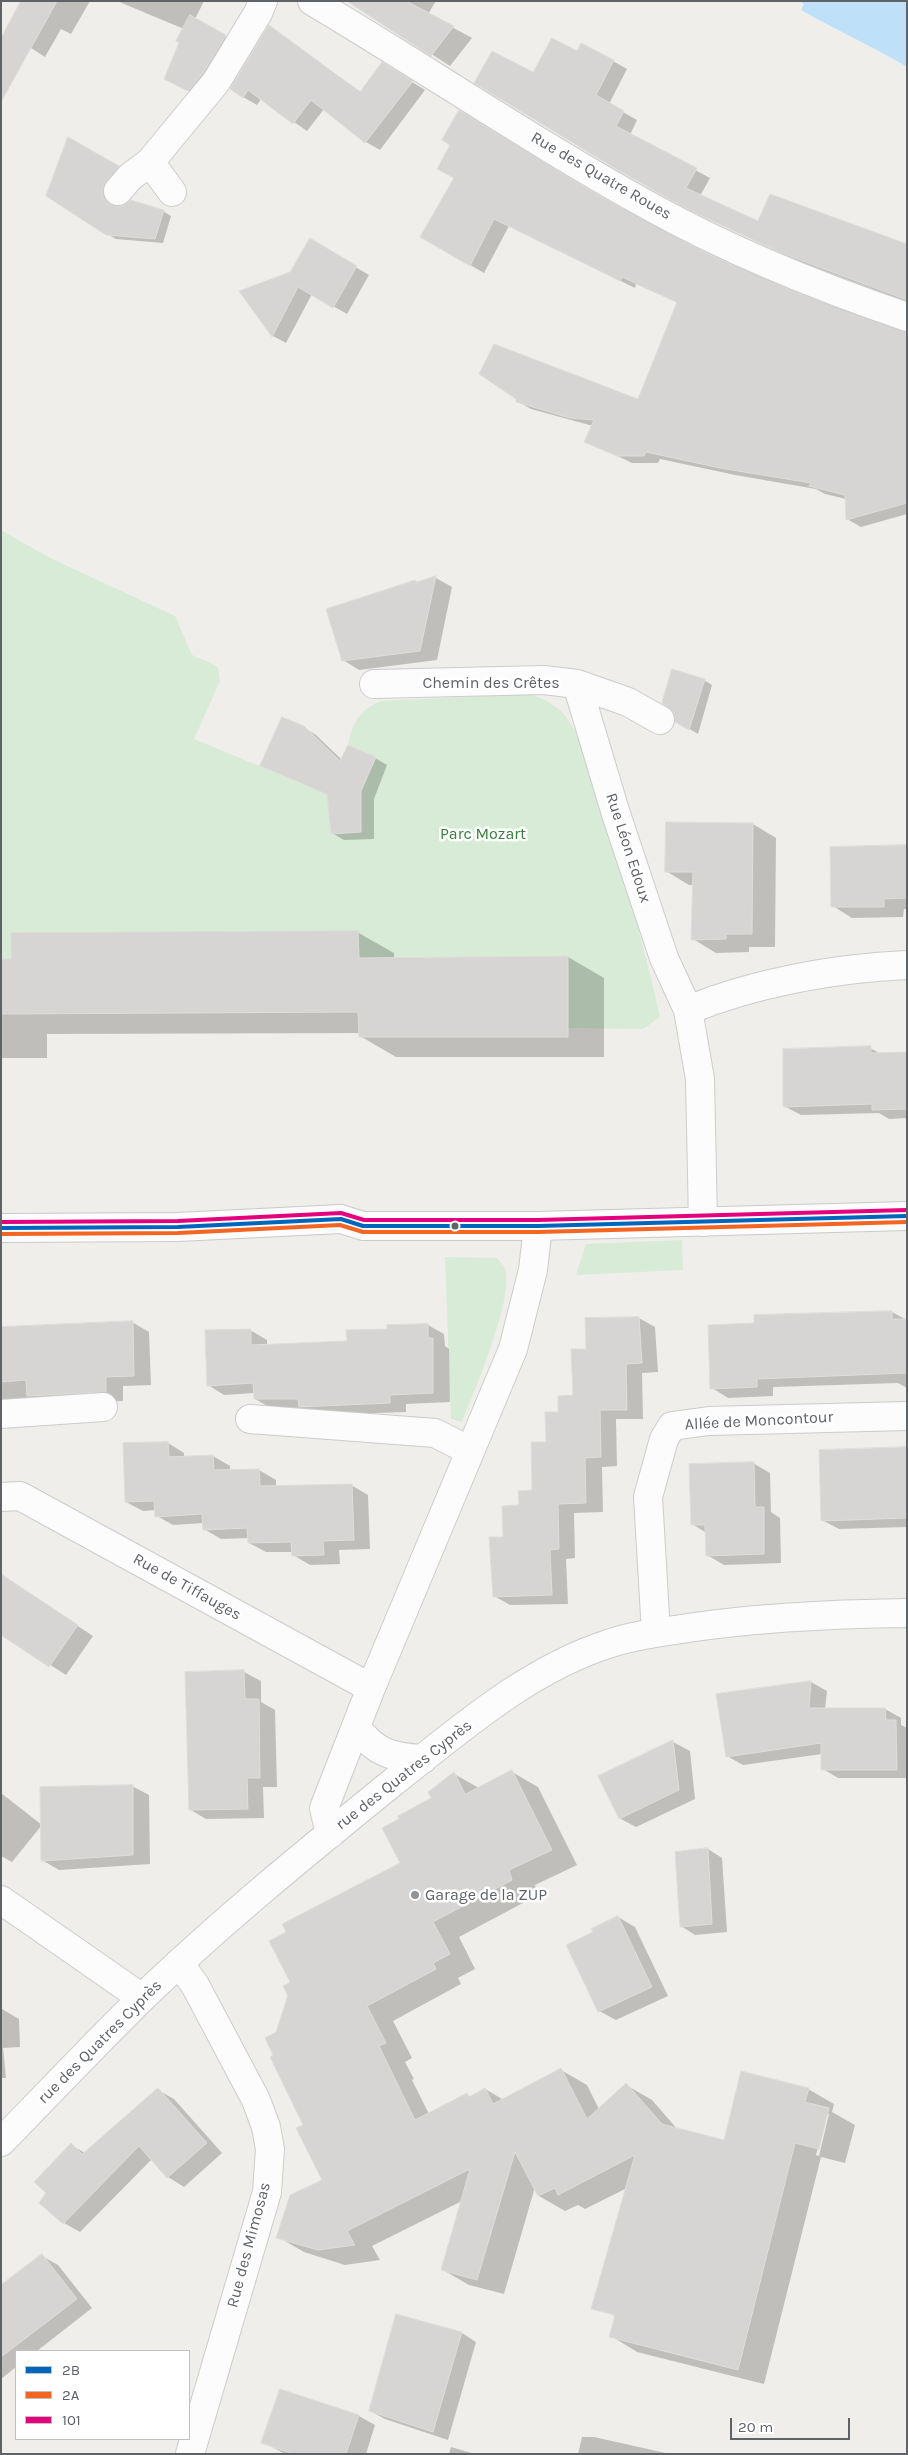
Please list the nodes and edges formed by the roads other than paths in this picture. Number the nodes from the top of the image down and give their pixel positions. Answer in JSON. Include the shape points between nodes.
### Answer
{"nodes":[{"id":1,"x":263,"y":1,"type":"edge"},
{"id":2,"x":312,"y":1,"type":"edge"},
{"id":3,"x":150,"y":162,"type":"junction"},
{"id":4,"x":118,"y":192,"type":"dead end"},
{"id":5,"x":172,"y":192,"type":"dead end"},
{"id":6,"x":907,"y":317,"type":"edge"},
{"id":7,"x":374,"y":684,"type":"dead end"},
{"id":8,"x":577,"y":684,"type":"junction"},
{"id":9,"x":660,"y":720,"type":"dead end"},
{"id":10,"x":907,"y":964,"type":"edge"},
{"id":11,"x":688,"y":1010,"type":"junction"},
{"id":12,"x":907,"y":1216,"type":"edge"},
{"id":13,"x":703,"y":1222,"type":"junction"},
{"id":14,"x":538,"y":1226,"type":"junction"},
{"id":15,"x":1,"y":1228,"type":"edge"},
{"id":16,"x":103,"y":1407,"type":"dead end"},
{"id":17,"x":1,"y":1414,"type":"edge"},
{"id":18,"x":907,"y":1416,"type":"edge"},
{"id":19,"x":250,"y":1418,"type":"dead end"},
{"id":20,"x":470,"y":1451,"type":"junction"},
{"id":21,"x":1,"y":1498,"type":"edge"},
{"id":22,"x":907,"y":1613,"type":"edge"},
{"id":23,"x":656,"y":1633,"type":"junction"},
{"id":24,"x":371,"y":1688,"type":"junction"},
{"id":25,"x":356,"y":1727,"type":"junction"},
{"id":26,"x":422,"y":1759,"type":"junction"},
{"id":27,"x":330,"y":1834,"type":"junction"},
{"id":28,"x":1,"y":1900,"type":"edge"},
{"id":29,"x":179,"y":1963,"type":"junction"},
{"id":30,"x":142,"y":1998,"type":"junction"},
{"id":31,"x":1,"y":2142,"type":"edge"},
{"id":32,"x":190,"y":2454,"type":"edge"}],
"edges":[{"from":1,"to":3,"type":"street","via":[[221,75],[203,92]]},
{"from":2,"to":6,"type":"street","name":"Rue des Quatre Roues","via":[[652,208],[760,261]]},
{"from":3,"to":4,"type":"street","via":[[130,177]]},
{"from":3,"to":5,"type":"street"},
{"from":7,"to":8,"type":"street","name":"Chemin des Crêtes","via":[[544,680]]},
{"from":8,"to":9,"type":"street","name":"Chemin des Crêtes","via":[[628,702]]},
{"from":8,"to":11,"type":"street","name":"Rue Léon Edoux","via":[[661,949]]},
{"from":10,"to":11,"type":"street","via":[[819,975],[761,987],[721,996]]},
{"from":11,"to":13,"type":"street","name":"Rue Léon Edoux","via":[[700,1079]]},
{"from":12,"to":13,"type":"street"},
{"from":13,"to":14,"type":"street"},
{"from":14,"to":15,"type":"street","via":[[363,1226],[341,1219],[178,1227]]},
{"from":14,"to":20,"type":"street","via":[[533,1270],[513,1350]]},
{"from":16,"to":17,"type":"street"},
{"from":18,"to":23,"type":"street","name":"Allée de Moncontour","via":[[709,1421],[672,1426],[664,1439],[648,1497]]},
{"from":19,"to":20,"type":"street","via":[[435,1433]]},
{"from":20,"to":24,"type":"street"},
{"from":21,"to":24,"type":"street","name":"Rue de Tiffauges","via":[[20,1496]]},
{"from":22,"to":23,"type":"street","name":"rue des Quatres Cyprès","via":[[816,1614]]},
{"from":23,"to":26,"type":"street","name":"rue des Quatres Cyprès","via":[[607,1644],[552,1668],[498,1702]]},
{"from":24,"to":25,"type":"street"},
{"from":25,"to":26,"type":"street","via":[[370,1745],[396,1758]]},
{"from":25,"to":27,"type":"street","via":[[324,1808]]},
{"from":26,"to":27,"type":"street","name":"rue des Quatres Cyprès"},
{"from":27,"to":29,"type":"street","name":"rue des Quatres Cyprès","via":[[237,1910]]},
{"from":28,"to":30,"type":"street"},
{"from":29,"to":30,"type":"street","name":"rue des Quatres Cyprès"},
{"from":29,"to":32,"type":"street","name":"Rue des Mimosas","via":[[195,1985],[256,2100],[270,2149],[267,2192]]},
{"from":30,"to":31,"type":"street","name":"rue des Quatres Cyprès"}]}
